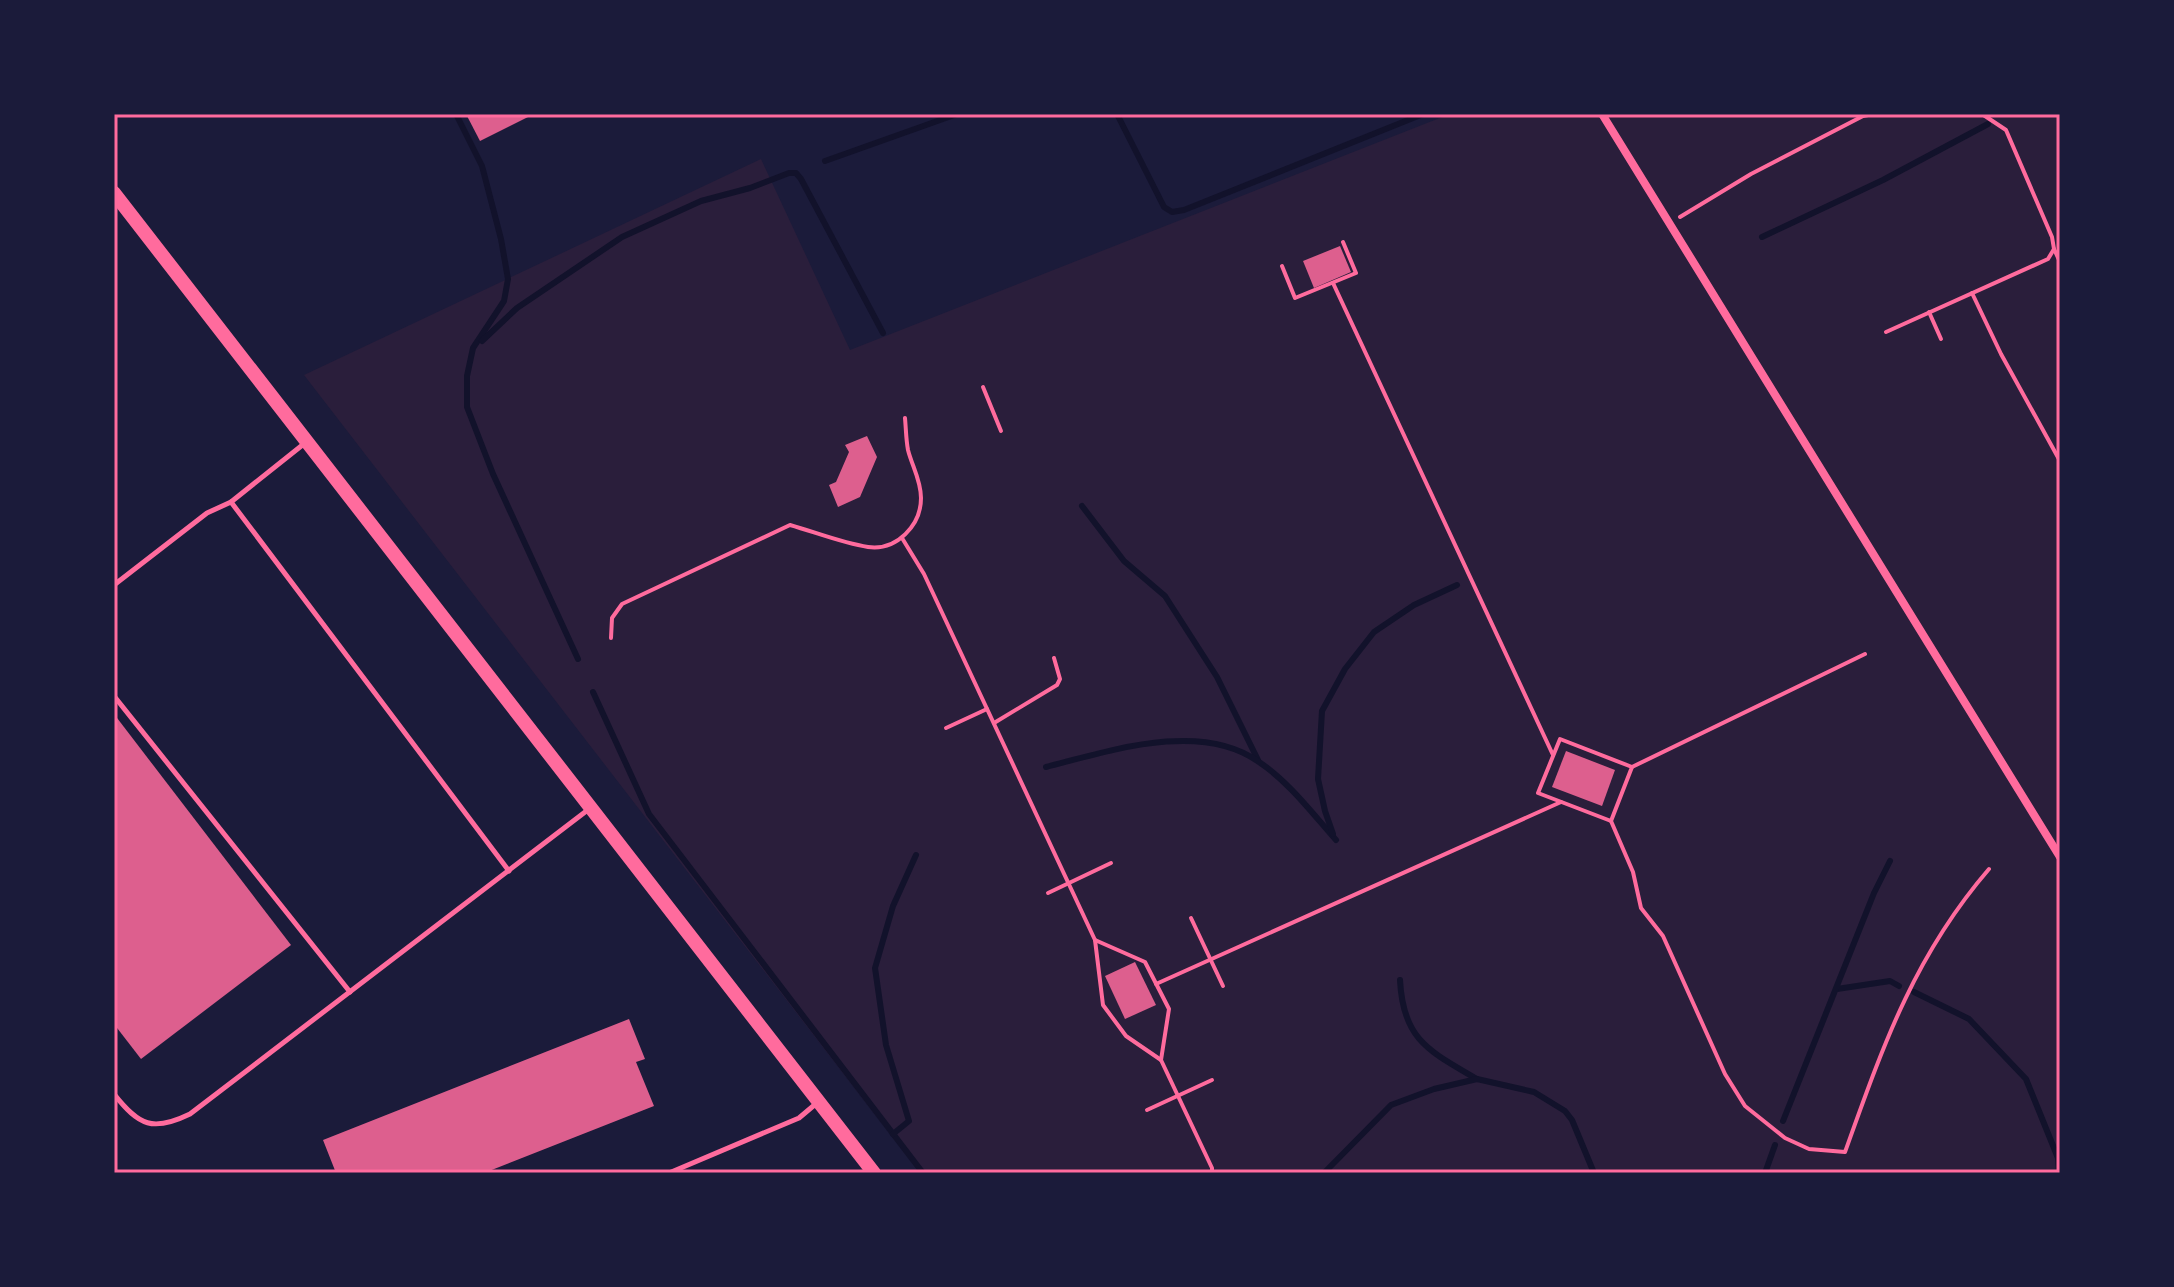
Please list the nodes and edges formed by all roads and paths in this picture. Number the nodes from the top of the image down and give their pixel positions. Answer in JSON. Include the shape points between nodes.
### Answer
{"nodes":[{"id":1,"x":1602,"y":114,"type":"edge"},
{"id":2,"x":1873,"y":114,"type":"edge"},
{"id":3,"x":1982,"y":114,"type":"edge"},
{"id":4,"x":114,"y":193,"type":"edge"},
{"id":5,"x":1668,"y":224,"type":"junction"},
{"id":6,"x":2060,"y":234,"type":"edge"},
{"id":7,"x":2052,"y":237,"type":"junction"},
{"id":8,"x":1343,"y":242,"type":"dead end"},
{"id":9,"x":2054,"y":249,"type":"junction"},
{"id":10,"x":2060,"y":262,"type":"edge"},
{"id":11,"x":1282,"y":266,"type":"dead end"},
{"id":12,"x":1333,"y":283,"type":"junction"},
{"id":13,"x":1972,"y":293,"type":"junction"},
{"id":14,"x":1929,"y":312,"type":"junction"},
{"id":15,"x":1886,"y":332,"type":"dead end"},
{"id":16,"x":1941,"y":339,"type":"dead end"},
{"id":17,"x":983,"y":387,"type":"dead end"},
{"id":18,"x":905,"y":418,"type":"dead end"},
{"id":19,"x":1001,"y":431,"type":"dead end"},
{"id":20,"x":306,"y":443,"type":"junction"},
{"id":21,"x":2060,"y":461,"type":"edge"},
{"id":22,"x":231,"y":502,"type":"junction"},
{"id":23,"x":902,"y":538,"type":"junction"},
{"id":24,"x":114,"y":585,"type":"edge"},
{"id":25,"x":611,"y":638,"type":"dead end"},
{"id":26,"x":1865,"y":654,"type":"dead end"},
{"id":27,"x":1054,"y":658,"type":"dead end"},
{"id":28,"x":114,"y":696,"type":"edge"},
{"id":29,"x":987,"y":709,"type":"junction"},
{"id":30,"x":994,"y":723,"type":"junction"},
{"id":31,"x":946,"y":728,"type":"dead end"},
{"id":32,"x":1553,"y":755,"type":"junction"},
{"id":33,"x":1632,"y":767,"type":"junction"},
{"id":34,"x":1561,"y":802,"type":"junction"},
{"id":35,"x":590,"y":808,"type":"junction"},
{"id":36,"x":1611,"y":821,"type":"junction"},
{"id":37,"x":2060,"y":857,"type":"edge"},
{"id":38,"x":1111,"y":863,"type":"dead end"},
{"id":39,"x":1989,"y":869,"type":"dead end"},
{"id":40,"x":509,"y":871,"type":"junction"},
{"id":41,"x":1068,"y":883,"type":"junction"},
{"id":42,"x":1048,"y":893,"type":"dead end"},
{"id":43,"x":1191,"y":918,"type":"dead end"},
{"id":44,"x":1095,"y":940,"type":"junction"},
{"id":45,"x":1211,"y":959,"type":"junction"},
{"id":46,"x":1156,"y":984,"type":"junction"},
{"id":47,"x":1223,"y":986,"type":"dead end"},
{"id":48,"x":350,"y":992,"type":"junction"},
{"id":49,"x":1161,"y":1060,"type":"junction"},
{"id":50,"x":1212,"y":1080,"type":"dead end"},
{"id":51,"x":114,"y":1094,"type":"edge"},
{"id":52,"x":1178,"y":1096,"type":"junction"},
{"id":53,"x":818,"y":1102,"type":"junction"},
{"id":54,"x":1147,"y":1110,"type":"dead end"},
{"id":55,"x":1212,"y":1171,"type":"edge"},
{"id":56,"x":669,"y":1173,"type":"edge"},
{"id":57,"x":874,"y":1173,"type":"edge"},
{"id":58,"x":1218,"y":1173,"type":"edge"}],
"edges":[{"from":1,"to":5,"type":"street"},
{"from":2,"to":5,"type":"path","via":[[1751,174]]},
{"from":3,"to":7,"type":"path","via":[[2006,130]]},
{"from":4,"to":20,"type":"street"},
{"from":5,"to":37,"type":"street"},
{"from":6,"to":7,"type":"path"},
{"from":7,"to":9,"type":"path"},
{"from":8,"to":12,"type":"path","via":[[1356,273]]},
{"from":9,"to":10,"type":"path"},
{"from":9,"to":13,"type":"path","via":[[2048,259]]},
{"from":11,"to":12,"type":"path","via":[[1295,298]]},
{"from":12,"to":32,"type":"path"},
{"from":13,"to":14,"type":"path"},
{"from":13,"to":21,"type":"path"},
{"from":14,"to":15,"type":"path"},
{"from":14,"to":16,"type":"path"},
{"from":17,"to":19,"type":"path"},
{"from":18,"to":23,"type":"path","via":[[921,498],[913,527]]},
{"from":20,"to":22,"type":"lane"},
{"from":20,"to":35,"type":"street"},
{"from":22,"to":24,"type":"lane","via":[[207,513]]},
{"from":22,"to":40,"type":"lane"},
{"from":23,"to":25,"type":"path","via":[[871,548],[790,525],[622,604],[612,618]]},
{"from":23,"to":29,"type":"path"},
{"from":26,"to":33,"type":"path"},
{"from":27,"to":30,"type":"path","via":[[1057,685]]},
{"from":28,"to":48,"type":"lane"},
{"from":29,"to":30,"type":"path"},
{"from":29,"to":31,"type":"path"},
{"from":30,"to":41,"type":"path"},
{"from":32,"to":33,"type":"path","via":[[1560,739]]},
{"from":32,"to":34,"type":"path","via":[[1538,793]]},
{"from":33,"to":36,"type":"path"},
{"from":34,"to":36,"type":"path"},
{"from":34,"to":45,"type":"path"},
{"from":35,"to":40,"type":"lane"},
{"from":35,"to":53,"type":"street"},
{"from":36,"to":39,"type":"path","via":[[1633,872],[1637,900],[1663,936],[1725,1074],[1745,1106],[1785,1138],[1809,1149],[1845,1152],[1905,994],[1963,899]]},
{"from":38,"to":41,"type":"path"},
{"from":40,"to":48,"type":"lane"},
{"from":41,"to":42,"type":"path"},
{"from":41,"to":44,"type":"path"},
{"from":43,"to":45,"type":"path"},
{"from":44,"to":46,"type":"path","via":[[1145,962]]},
{"from":44,"to":49,"type":"path","via":[[1103,1005],[1126,1036]]},
{"from":45,"to":46,"type":"path"},
{"from":45,"to":47,"type":"path"},
{"from":46,"to":49,"type":"path","via":[[1169,1009]]},
{"from":48,"to":51,"type":"lane","via":[[190,1114],[168,1125],[130,1115]]},
{"from":49,"to":52,"type":"path"},
{"from":50,"to":52,"type":"path"},
{"from":52,"to":54,"type":"path"},
{"from":52,"to":55,"type":"path"},
{"from":53,"to":56,"type":"lane","via":[[799,1118]]},
{"from":53,"to":57,"type":"street"},
{"from":55,"to":58,"type":"path"}]}
